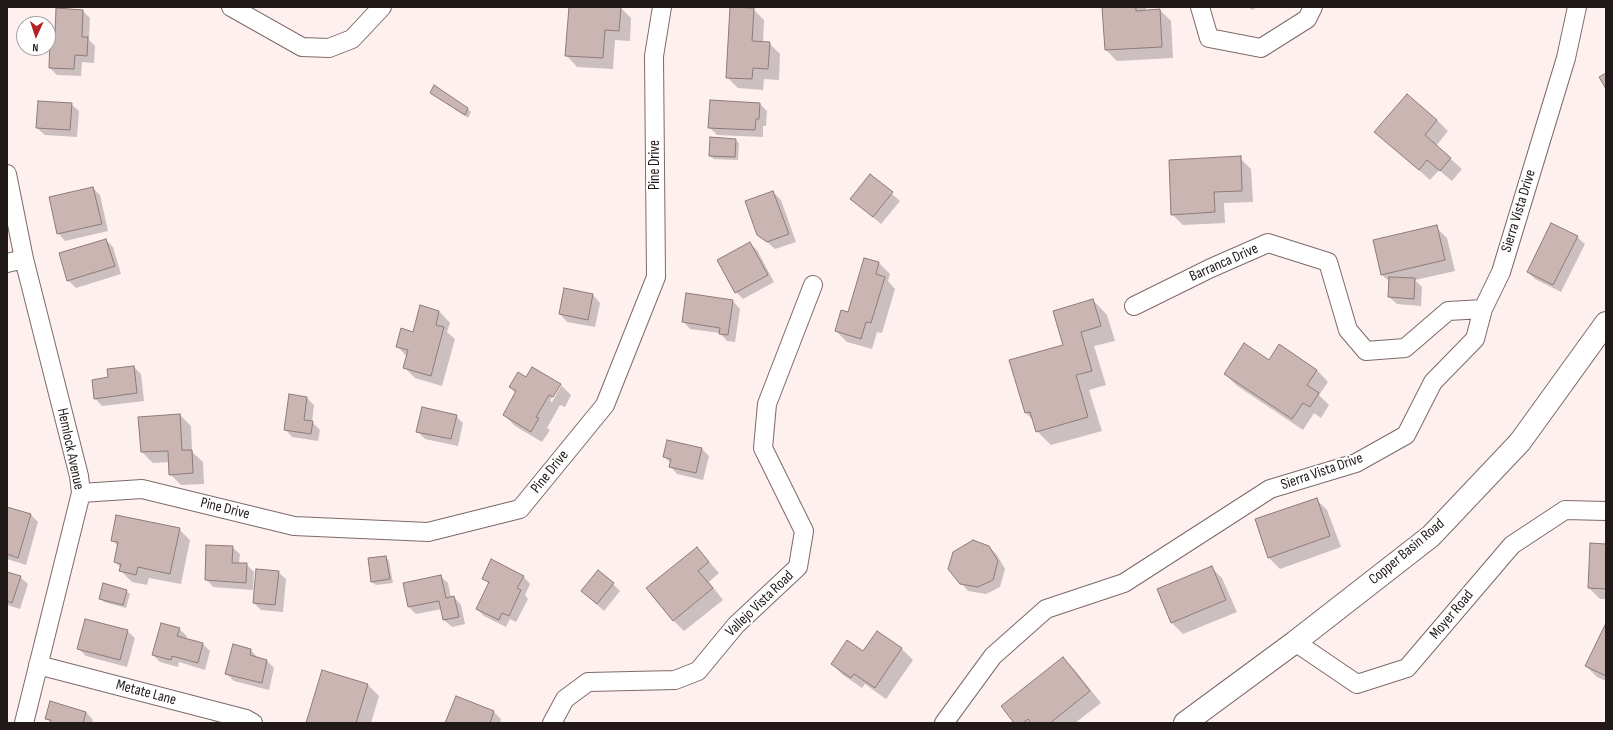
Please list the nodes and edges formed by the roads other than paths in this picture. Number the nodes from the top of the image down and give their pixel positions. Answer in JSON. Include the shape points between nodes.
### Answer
{"nodes":[{"id":1,"x":231,"y":7,"type":"edge"},
{"id":2,"x":382,"y":7,"type":"edge"},
{"id":3,"x":662,"y":7,"type":"edge"},
{"id":4,"x":1200,"y":7,"type":"edge"},
{"id":5,"x":1313,"y":7,"type":"edge"},
{"id":6,"x":1577,"y":7,"type":"edge"},
{"id":7,"x":7,"y":174,"type":"edge"},
{"id":8,"x":16,"y":261,"type":"edge"},
{"id":9,"x":812,"y":285,"type":"dead end"},
{"id":10,"x":1134,"y":306,"type":"dead end"},
{"id":11,"x":1483,"y":309,"type":"junction"},
{"id":12,"x":1606,"y":323,"type":"edge"},
{"id":13,"x":81,"y":493,"type":"junction"},
{"id":14,"x":1606,"y":511,"type":"edge"},
{"id":15,"x":1295,"y":642,"type":"junction"},
{"id":16,"x":38,"y":665,"type":"junction"},
{"id":17,"x":24,"y":723,"type":"edge"},
{"id":18,"x":253,"y":723,"type":"edge"},
{"id":19,"x":552,"y":723,"type":"edge"},
{"id":20,"x":944,"y":723,"type":"edge"},
{"id":21,"x":1185,"y":723,"type":"edge"}],
"edges":[{"from":1,"to":2,"type":"street","via":[[302,47],[330,48],[352,39]]},
{"from":3,"to":13,"type":"street","name":"Pine Drive","via":[[654,56],[656,277],[605,404],[520,509],[428,532],[294,526],[142,489]]},
{"from":4,"to":5,"type":"street","via":[[1209,38],[1261,48],[1307,19]]},
{"from":6,"to":11,"type":"street","name":"Sierra Vista Drive","via":[[1566,58],[1501,272]]},
{"from":7,"to":8,"type":"street","name":"Hemlock Avenue"},
{"from":8,"to":13,"type":"street","name":"Hemlock Avenue","via":[[79,476]]},
{"from":9,"to":19,"type":"street","name":"Vallejo Vista Road","via":[[767,404],[763,448],[804,531],[798,566],[736,625],[698,671],[675,680],[588,682],[565,699]]},
{"from":10,"to":11,"type":"street","name":"Barranca Drive","via":[[1268,243],[1328,262],[1348,330],[1366,350],[1405,348],[1448,311]]},
{"from":11,"to":20,"type":"street","name":"Sierra Vista Drive","via":[[1475,339],[1433,382],[1406,435],[1356,463],[1270,489],[1124,583],[1046,608],[993,656]]},
{"from":12,"to":15,"type":"street","name":"Copper Basin Road","via":[[1520,442],[1431,536]]},
{"from":13,"to":16,"type":"street","name":"Hemlock Avenue"},
{"from":14,"to":15,"type":"street","name":"Moyer Road","via":[[1565,510],[1512,545],[1407,668],[1357,684]]},
{"from":15,"to":21,"type":"street","name":"Copper Basin Road"},
{"from":16,"to":17,"type":"street","name":"Hemlock Avenue"},
{"from":16,"to":18,"type":"street","name":"Metate Lane","via":[[246,719]]}]}
